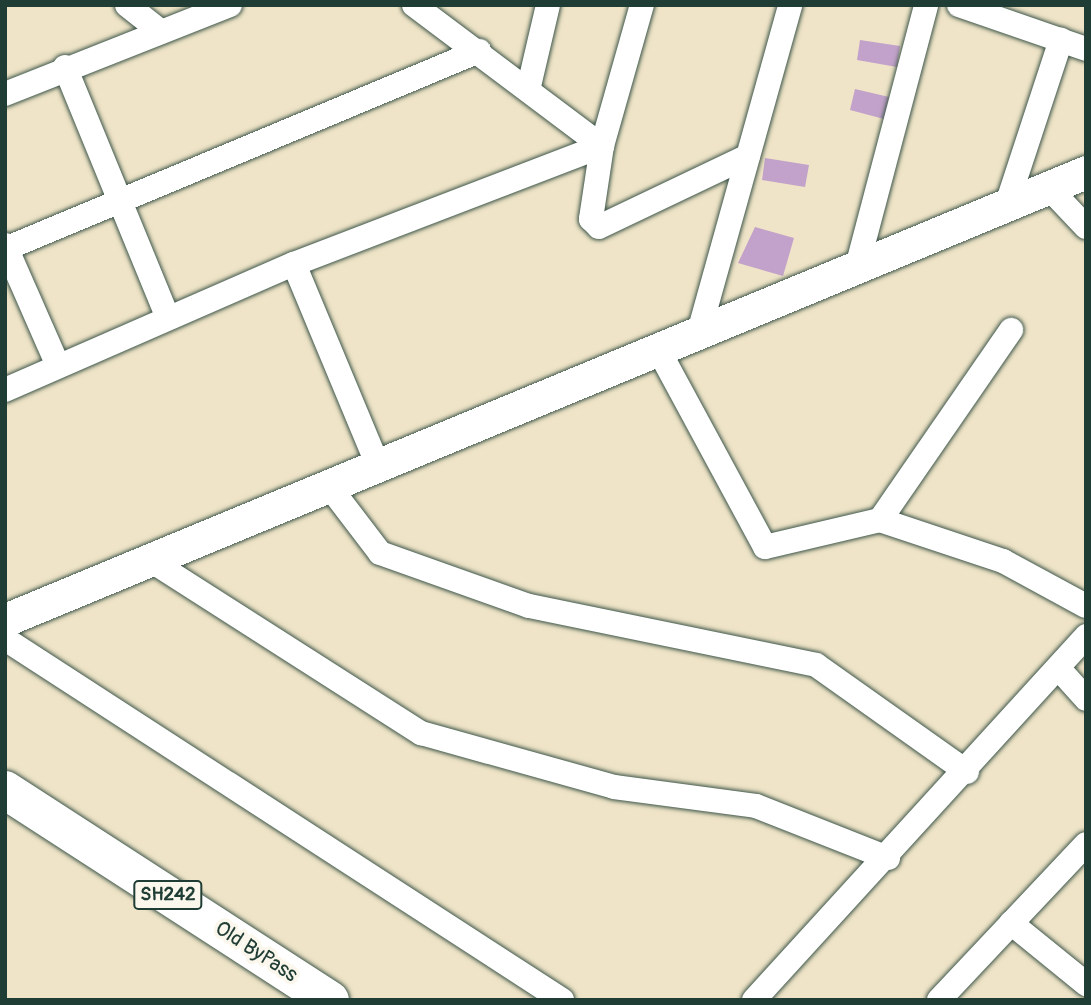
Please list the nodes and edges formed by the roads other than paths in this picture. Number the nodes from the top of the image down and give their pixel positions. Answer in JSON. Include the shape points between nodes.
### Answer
{"nodes":[{"id":1,"x":127,"y":5,"type":"edge"},
{"id":2,"x":230,"y":5,"type":"edge"},
{"id":3,"x":414,"y":5,"type":"edge"},
{"id":4,"x":548,"y":5,"type":"edge"},
{"id":5,"x":642,"y":5,"type":"edge"},
{"id":6,"x":790,"y":5,"type":"edge"},
{"id":7,"x":926,"y":5,"type":"edge"},
{"id":8,"x":960,"y":5,"type":"edge"},
{"id":9,"x":160,"y":31,"type":"junction"},
{"id":10,"x":1061,"y":40,"type":"junction"},
{"id":11,"x":1086,"y":49,"type":"edge"},
{"id":12,"x":479,"y":51,"type":"junction"},
{"id":13,"x":65,"y":67,"type":"junction"},
{"id":14,"x":529,"y":86,"type":"junction"},
{"id":15,"x":5,"y":94,"type":"edge"},
{"id":16,"x":602,"y":146,"type":"junction"},
{"id":17,"x":748,"y":156,"type":"junction"},
{"id":18,"x":1086,"y":172,"type":"edge"},
{"id":19,"x":1048,"y":187,"type":"junction"},
{"id":20,"x":121,"y":198,"type":"junction"},
{"id":21,"x":1007,"y":204,"type":"junction"},
{"id":22,"x":1086,"y":227,"type":"edge"},
{"id":23,"x":6,"y":248,"type":"edge"},
{"id":24,"x":294,"y":264,"type":"junction"},
{"id":25,"x":857,"y":267,"type":"junction"},
{"id":26,"x":168,"y":318,"type":"junction"},
{"id":27,"x":1012,"y":330,"type":"dead end"},
{"id":28,"x":699,"y":332,"type":"junction"},
{"id":29,"x":658,"y":349,"type":"junction"},
{"id":30,"x":58,"y":366,"type":"junction"},
{"id":31,"x":5,"y":390,"type":"edge"},
{"id":32,"x":378,"y":466,"type":"junction"},
{"id":33,"x":329,"y":486,"type":"junction"},
{"id":34,"x":880,"y":520,"type":"junction"},
{"id":35,"x":150,"y":561,"type":"junction"},
{"id":36,"x":1086,"y":606,"type":"edge"},
{"id":37,"x":5,"y":620,"type":"edge"},
{"id":38,"x":1086,"y":636,"type":"edge"},
{"id":39,"x":5,"y":639,"type":"edge"},
{"id":40,"x":1060,"y":670,"type":"junction"},
{"id":41,"x":1086,"y":699,"type":"edge"},
{"id":42,"x":967,"y":772,"type":"junction"},
{"id":43,"x":5,"y":790,"type":"edge"},
{"id":44,"x":1086,"y":844,"type":"edge"},
{"id":45,"x":888,"y":858,"type":"junction"},
{"id":46,"x":1011,"y":923,"type":"junction"},
{"id":47,"x":1086,"y":984,"type":"edge"},
{"id":48,"x":330,"y":1000,"type":"edge"},
{"id":49,"x":562,"y":1000,"type":"edge"},
{"id":50,"x":754,"y":1000,"type":"edge"},
{"id":51,"x":939,"y":1000,"type":"edge"}],
"edges":[{"from":1,"to":9,"type":"street"},
{"from":2,"to":9,"type":"street"},
{"from":3,"to":12,"type":"street"},
{"from":4,"to":14,"type":"street"},
{"from":5,"to":16,"type":"street"},
{"from":6,"to":17,"type":"street"},
{"from":7,"to":25,"type":"street"},
{"from":8,"to":10,"type":"street"},
{"from":9,"to":13,"type":"street"},
{"from":10,"to":11,"type":"street"},
{"from":10,"to":21,"type":"street"},
{"from":12,"to":14,"type":"street"},
{"from":12,"to":20,"type":"street"},
{"from":13,"to":15,"type":"street"},
{"from":13,"to":20,"type":"street"},
{"from":14,"to":16,"type":"street"},
{"from":16,"to":17,"type":"street","via":[[591,219],[599,227]]},
{"from":16,"to":24,"type":"street"},
{"from":17,"to":28,"type":"street"},
{"from":18,"to":19,"type":"main road"},
{"from":19,"to":21,"type":"main road"},
{"from":19,"to":22,"type":"street"},
{"from":20,"to":23,"type":"street"},
{"from":20,"to":26,"type":"street"},
{"from":21,"to":25,"type":"main road"},
{"from":23,"to":30,"type":"street"},
{"from":24,"to":26,"type":"street"},
{"from":24,"to":32,"type":"street"},
{"from":25,"to":28,"type":"main road"},
{"from":26,"to":30,"type":"street"},
{"from":27,"to":34,"type":"street"},
{"from":28,"to":29,"type":"main road"},
{"from":29,"to":32,"type":"main road"},
{"from":29,"to":34,"type":"street","via":[[757,542],[777,548]]},
{"from":30,"to":31,"type":"street"},
{"from":32,"to":33,"type":"main road"},
{"from":33,"to":35,"type":"main road"},
{"from":33,"to":42,"type":"street","via":[[380,553],[529,606],[816,665]]},
{"from":34,"to":36,"type":"street","via":[[1003,561]]},
{"from":35,"to":37,"type":"main road"},
{"from":35,"to":45,"type":"street","via":[[421,733],[614,788],[756,806]]},
{"from":38,"to":40,"type":"street"},
{"from":39,"to":49,"type":"street"},
{"from":40,"to":41,"type":"street"},
{"from":40,"to":42,"type":"street"},
{"from":42,"to":45,"type":"street"},
{"from":43,"to":48,"type":"main road","name":"Old ByPass","number":"SH242"},
{"from":44,"to":46,"type":"street"},
{"from":45,"to":50,"type":"street"},
{"from":46,"to":47,"type":"street"},
{"from":46,"to":51,"type":"street"}]}
